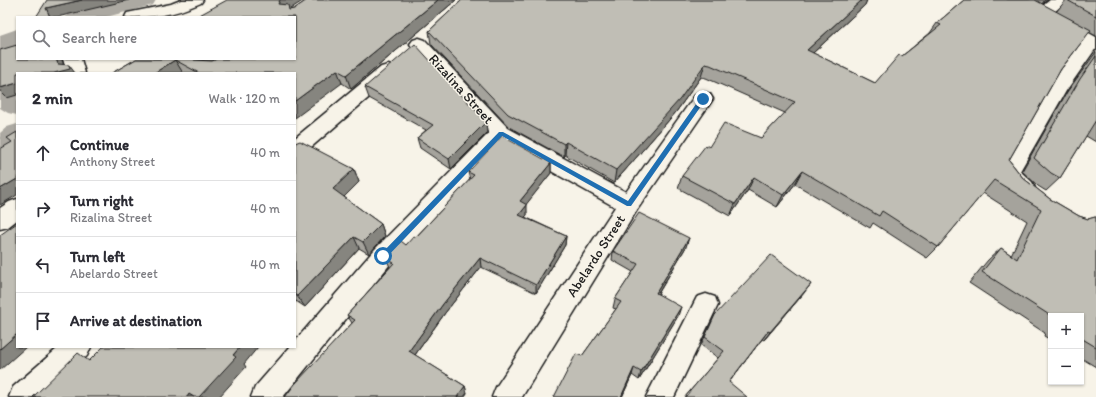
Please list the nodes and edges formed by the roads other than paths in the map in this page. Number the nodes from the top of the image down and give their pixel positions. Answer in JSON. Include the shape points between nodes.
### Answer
{"nodes":[{"id":1,"x":195,"y":0,"type":"edge"},
{"id":2,"x":1016,"y":0,"type":"edge"},
{"id":3,"x":1060,"y":0,"type":"edge"},
{"id":4,"x":1042,"y":14,"type":"junction"},
{"id":5,"x":138,"y":16,"type":"edge"},
{"id":6,"x":1094,"y":43,"type":"edge"},
{"id":7,"x":72,"y":60,"type":"edge"},
{"id":8,"x":76,"y":72,"type":"edge"},
{"id":9,"x":703,"y":99,"type":"dead end"},
{"id":10,"x":501,"y":133,"type":"junction"},
{"id":11,"x":296,"y":149,"type":"edge"},
{"id":12,"x":1038,"y":198,"type":"edge"},
{"id":13,"x":629,"y":204,"type":"junction"},
{"id":14,"x":16,"y":209,"type":"edge"},
{"id":15,"x":0,"y":220,"type":"edge"},
{"id":16,"x":706,"y":305,"type":"dead end"},
{"id":17,"x":77,"y":348,"type":"edge"},
{"id":18,"x":23,"y":397,"type":"edge"},
{"id":19,"x":265,"y":397,"type":"edge"},
{"id":20,"x":506,"y":397,"type":"edge"},
{"id":21,"x":660,"y":397,"type":"edge"}],
"edges":[{"from":1,"to":5,"type":"street","via":[[176,8]]},
{"from":2,"to":4,"type":"street"},
{"from":3,"to":4,"type":"street"},
{"from":4,"to":6,"type":"street"},
{"from":6,"to":12,"type":"street","via":[[1058,88],[1009,172]]},
{"from":7,"to":8,"type":"street"},
{"from":9,"to":13,"type":"street","name":"Abelardo Street"},
{"from":10,"to":11,"type":"street","name":"Rizalina Street","via":[[415,48]]},
{"from":10,"to":13,"type":"street","name":"Rizalina Street"},
{"from":10,"to":19,"type":"street","via":[[383,256]]},
{"from":13,"to":20,"type":"street","name":"Abelardo Street"},
{"from":14,"to":15,"type":"street"},
{"from":16,"to":21,"type":"street"},
{"from":17,"to":18,"type":"street"}]}
